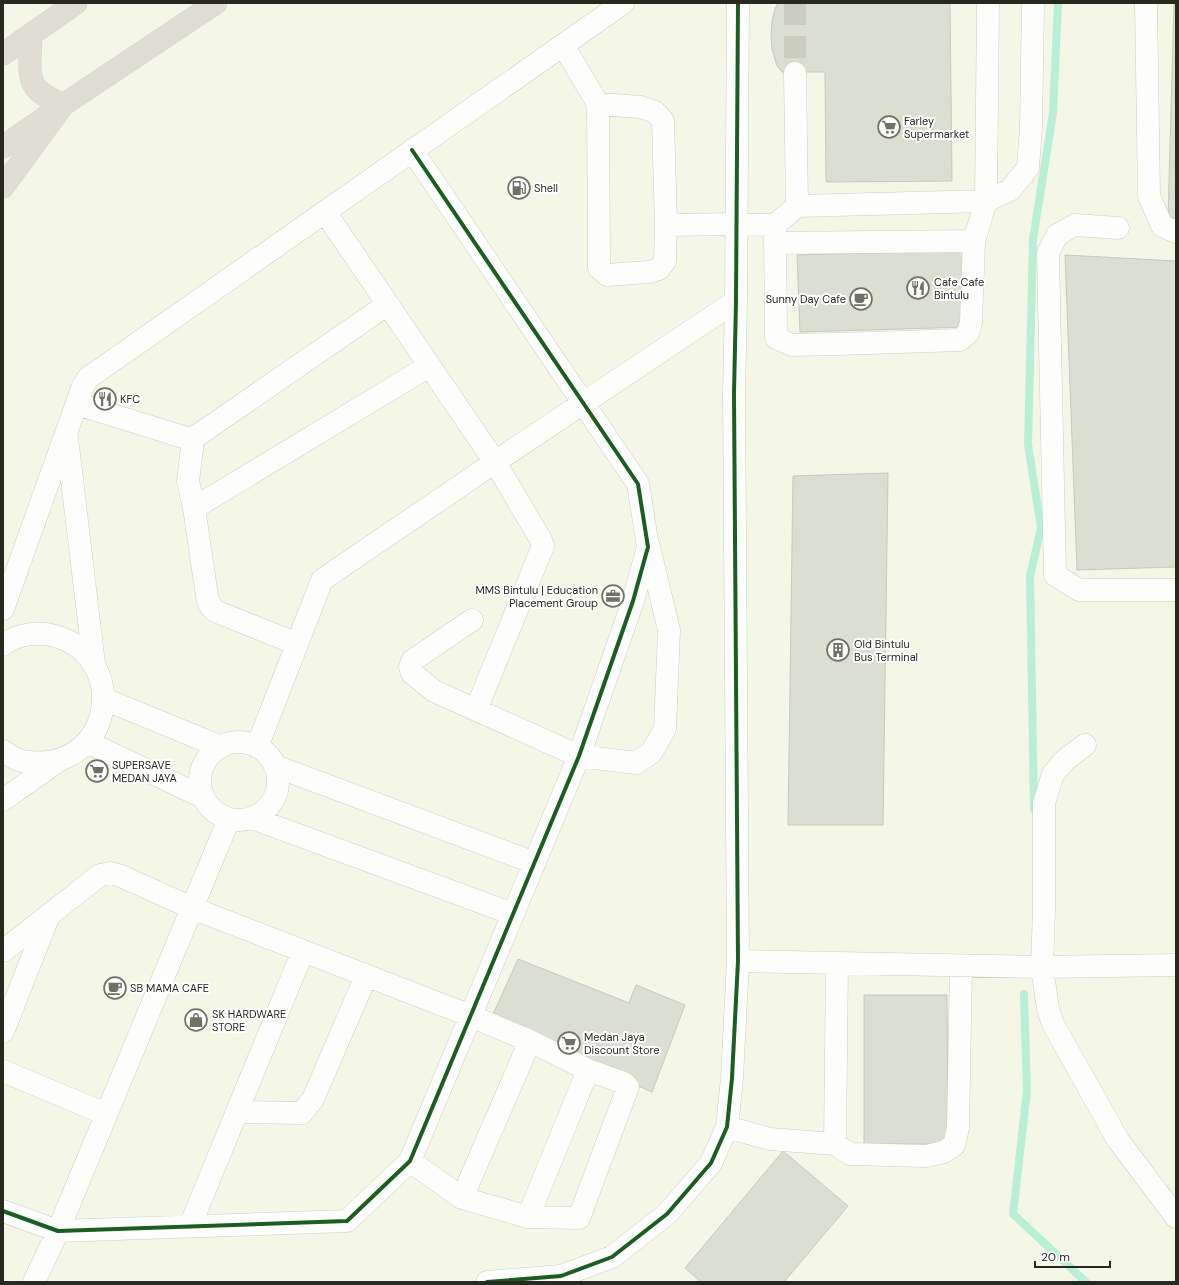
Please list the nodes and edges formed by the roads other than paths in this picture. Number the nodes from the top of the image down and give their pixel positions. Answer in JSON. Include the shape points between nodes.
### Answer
{"nodes":[{"id":1,"x":76,"y":3,"type":"edge"},
{"id":2,"x":216,"y":3,"type":"edge"},
{"id":3,"x":623,"y":3,"type":"edge"},
{"id":4,"x":988,"y":3,"type":"edge"},
{"id":5,"x":1033,"y":3,"type":"edge"},
{"id":6,"x":1146,"y":3,"type":"edge"},
{"id":7,"x":735,"y":7,"type":"edge"},
{"id":8,"x":32,"y":35,"type":"junction"},
{"id":9,"x":3,"y":42,"type":"edge"},
{"id":10,"x":563,"y":45,"type":"junction"},
{"id":11,"x":3,"y":54,"type":"edge"},
{"id":12,"x":795,"y":73,"type":"tunnel mouth"},
{"id":13,"x":598,"y":104,"type":"junction"},
{"id":14,"x":63,"y":105,"type":"junction"},
{"id":15,"x":3,"y":147,"type":"edge"},
{"id":16,"x":412,"y":150,"type":"junction"},
{"id":17,"x":3,"y":187,"type":"edge"},
{"id":18,"x":986,"y":201,"type":"junction"},
{"id":19,"x":796,"y":206,"type":"junction"},
{"id":20,"x":325,"y":212,"type":"junction"},
{"id":21,"x":737,"y":224,"type":"junction"},
{"id":22,"x":666,"y":225,"type":"junction"},
{"id":23,"x":1118,"y":228,"type":"dead end"},
{"id":24,"x":1176,"y":232,"type":"edge"},
{"id":25,"x":775,"y":234,"type":"junction"},
{"id":26,"x":974,"y":241,"type":"junction"},
{"id":27,"x":736,"y":301,"type":"junction"},
{"id":28,"x":388,"y":304,"type":"junction"},
{"id":29,"x":429,"y":366,"type":"junction"},
{"id":30,"x":584,"y":402,"type":"junction"},
{"id":31,"x":77,"y":404,"type":"junction"},
{"id":32,"x":66,"y":435,"type":"junction"},
{"id":33,"x":193,"y":440,"type":"junction"},
{"id":34,"x":494,"y":462,"type":"junction"},
{"id":35,"x":194,"y":508,"type":"junction"},
{"id":36,"x":648,"y":547,"type":"junction"},
{"id":37,"x":1176,"y":590,"type":"edge"},
{"id":38,"x":3,"y":609,"type":"edge"},
{"id":39,"x":472,"y":620,"type":"dead end"},
{"id":40,"x":297,"y":644,"type":"junction"},
{"id":41,"x":3,"y":645,"type":"edge"},
{"id":42,"x":94,"y":664,"type":"junction"},
{"id":43,"x":104,"y":699,"type":"junction"},
{"id":44,"x":476,"y":710,"type":"junction"},
{"id":45,"x":87,"y":742,"type":"junction"},
{"id":46,"x":1085,"y":745,"type":"dead end"},
{"id":47,"x":221,"y":747,"type":"junction"},
{"id":48,"x":256,"y":747,"type":"junction"},
{"id":49,"x":3,"y":751,"type":"edge"},
{"id":50,"x":578,"y":756,"type":"junction"},
{"id":51,"x":59,"y":760,"type":"junction"},
{"id":52,"x":275,"y":766,"type":"junction"},
{"id":53,"x":203,"y":797,"type":"junction"},
{"id":54,"x":3,"y":800,"type":"edge"},
{"id":55,"x":252,"y":818,"type":"junction"},
{"id":56,"x":229,"y":819,"type":"junction"},
{"id":57,"x":535,"y":863,"type":"junction"},
{"id":58,"x":192,"y":908,"type":"junction"},
{"id":59,"x":50,"y":914,"type":"junction"},
{"id":60,"x":513,"y":914,"type":"junction"},
{"id":61,"x":3,"y":951,"type":"edge"},
{"id":62,"x":303,"y":951,"type":"junction"},
{"id":63,"x":738,"y":961,"type":"junction"},
{"id":64,"x":837,"y":963,"type":"junction"},
{"id":65,"x":1176,"y":965,"type":"edge"},
{"id":66,"x":960,"y":966,"type":"junction"},
{"id":67,"x":1042,"y":967,"type":"junction"},
{"id":68,"x":366,"y":976,"type":"junction"},
{"id":69,"x":471,"y":1016,"type":"junction"},
{"id":70,"x":3,"y":1032,"type":"edge"},
{"id":71,"x":530,"y":1041,"type":"junction"},
{"id":72,"x":588,"y":1070,"type":"junction"},
{"id":73,"x":3,"y":1071,"type":"edge"},
{"id":74,"x":237,"y":1112,"type":"junction"},
{"id":75,"x":106,"y":1114,"type":"junction"},
{"id":76,"x":727,"y":1127,"type":"junction"},
{"id":77,"x":835,"y":1144,"type":"junction"},
{"id":78,"x":410,"y":1161,"type":"junction"},
{"id":79,"x":462,"y":1198,"type":"junction"},
{"id":80,"x":3,"y":1211,"type":"edge"},
{"id":81,"x":528,"y":1217,"type":"junction"},
{"id":82,"x":1176,"y":1217,"type":"edge"},
{"id":83,"x":190,"y":1226,"type":"junction"},
{"id":84,"x":58,"y":1230,"type":"junction"},
{"id":85,"x":34,"y":1282,"type":"edge"},
{"id":86,"x":487,"y":1282,"type":"edge"}],
"edges":[{"from":1,"to":8,"type":"main road"},
{"from":2,"to":14,"type":"main road"},
{"from":3,"to":10,"type":"street"},
{"from":4,"to":18,"type":"street"},
{"from":5,"to":18,"type":"street","via":[[1028,168],[1010,190]]},
{"from":6,"to":24,"type":"street","via":[[1149,196],[1162,226]]},
{"from":7,"to":21,"type":"street"},
{"from":8,"to":9,"type":"main road"},
{"from":8,"to":11,"type":"main road"},
{"from":8,"to":14,"type":"main road","via":[[30,69],[34,85],[43,94]]},
{"from":10,"to":13,"type":"street"},
{"from":10,"to":16,"type":"street"},
{"from":12,"to":19,"type":"street"},
{"from":13,"to":22,"type":"street","via":[[641,107],[655,112],[663,121]]},
{"from":13,"to":22,"type":"street","via":[[599,268],[607,275],[659,269],[665,261]]},
{"from":14,"to":15,"type":"main road"},
{"from":14,"to":17,"type":"main road"},
{"from":16,"to":20,"type":"street"},
{"from":16,"to":30,"type":"street"},
{"from":18,"to":19,"type":"street"},
{"from":18,"to":26,"type":"street"},
{"from":19,"to":25,"type":"street"},
{"from":20,"to":28,"type":"street"},
{"from":20,"to":31,"type":"street","via":[[88,378]]},
{"from":21,"to":22,"type":"street"},
{"from":21,"to":25,"type":"street"},
{"from":21,"to":27,"type":"street"},
{"from":23,"to":37,"type":"street","via":[[1075,225],[1057,235],[1048,253],[1055,575],[1079,590]]},
{"from":25,"to":26,"type":"street"},
{"from":25,"to":26,"type":"street","via":[[776,338],[792,345],[960,340],[968,333],[971,323]]},
{"from":27,"to":30,"type":"street"},
{"from":27,"to":63,"type":"street","via":[[734,400]]},
{"from":28,"to":29,"type":"street"},
{"from":28,"to":33,"type":"street"},
{"from":29,"to":34,"type":"street"},
{"from":29,"to":35,"type":"street"},
{"from":30,"to":34,"type":"street"},
{"from":30,"to":36,"type":"street","via":[[638,484]]},
{"from":31,"to":32,"type":"street"},
{"from":31,"to":33,"type":"street"},
{"from":32,"to":38,"type":"street"},
{"from":32,"to":42,"type":"street"},
{"from":33,"to":35,"type":"street","via":[[188,481]]},
{"from":34,"to":40,"type":"street","via":[[322,580]]},
{"from":34,"to":44,"type":"street","via":[[543,546]]},
{"from":35,"to":40,"type":"street","via":[[209,604],[215,611]]},
{"from":36,"to":50,"type":"street","via":[[633,601]]},
{"from":36,"to":50,"type":"street","via":[[669,630],[665,729],[651,753],[636,763]]},
{"from":39,"to":44,"type":"street","via":[[412,661],[410,667],[412,673],[434,691]]},
{"from":40,"to":48,"type":"street"},
{"from":41,"to":42,"type":"street","via":[[26,635],[46,633],[65,638],[81,649]]},
{"from":42,"to":43,"type":"street","via":[[101,681]]},
{"from":43,"to":45,"type":"street","via":[[102,715]]},
{"from":43,"to":47,"type":"street"},
{"from":44,"to":50,"type":"street"},
{"from":45,"to":51,"type":"street","via":[[74,753]]},
{"from":45,"to":53,"type":"street"},
{"from":46,"to":67,"type":"street","via":[[1065,760],[1053,774],[1044,803]]},
{"from":47,"to":48,"type":"street","via":[[233,743],[245,743]]},
{"from":47,"to":53,"type":"street","via":[[205,763],[201,774],[200,786]]},
{"from":48,"to":52,"type":"street","via":[[268,755]]},
{"from":49,"to":51,"type":"street","via":[[17,759],[38,763]]},
{"from":50,"to":57,"type":"street"},
{"from":51,"to":54,"type":"street"},
{"from":52,"to":55,"type":"street","via":[[278,778],[277,791],[272,803]]},
{"from":52,"to":57,"type":"street"},
{"from":53,"to":56,"type":"street","via":[[210,807]]},
{"from":55,"to":56,"type":"street"},
{"from":55,"to":60,"type":"street"},
{"from":56,"to":58,"type":"street"},
{"from":57,"to":60,"type":"street"},
{"from":58,"to":59,"type":"street","via":[[111,873],[100,875]]},
{"from":58,"to":62,"type":"street"},
{"from":58,"to":75,"type":"street"},
{"from":59,"to":61,"type":"street"},
{"from":59,"to":70,"type":"street"},
{"from":60,"to":69,"type":"street"},
{"from":62,"to":68,"type":"street"},
{"from":62,"to":74,"type":"street"},
{"from":63,"to":64,"type":"street"},
{"from":63,"to":76,"type":"street"},
{"from":64,"to":66,"type":"street"},
{"from":64,"to":77,"type":"street"},
{"from":65,"to":67,"type":"street"},
{"from":66,"to":67,"type":"street"},
{"from":66,"to":77,"type":"street","via":[[958,1128],[954,1145],[944,1152],[926,1156],[850,1154]]},
{"from":67,"to":82,"type":"street","via":[[1048,1009],[1053,1024],[1118,1140]]},
{"from":68,"to":69,"type":"street"},
{"from":68,"to":74,"type":"street","via":[[308,1107],[302,1113]]},
{"from":69,"to":71,"type":"street"},
{"from":69,"to":78,"type":"street"},
{"from":71,"to":72,"type":"street"},
{"from":71,"to":79,"type":"street"},
{"from":72,"to":81,"type":"street"},
{"from":72,"to":81,"type":"street","via":[[624,1083],[628,1087],[580,1216]]},
{"from":73,"to":75,"type":"street"},
{"from":74,"to":83,"type":"street"},
{"from":75,"to":84,"type":"street"},
{"from":76,"to":77,"type":"street","via":[[770,1139]]},
{"from":76,"to":86,"type":"street","via":[[711,1163],[667,1214],[612,1257],[562,1276]]},
{"from":78,"to":79,"type":"street"},
{"from":78,"to":83,"type":"street","via":[[347,1221]]},
{"from":79,"to":81,"type":"street"},
{"from":80,"to":84,"type":"street"},
{"from":83,"to":84,"type":"street"},
{"from":84,"to":85,"type":"street"}]}
